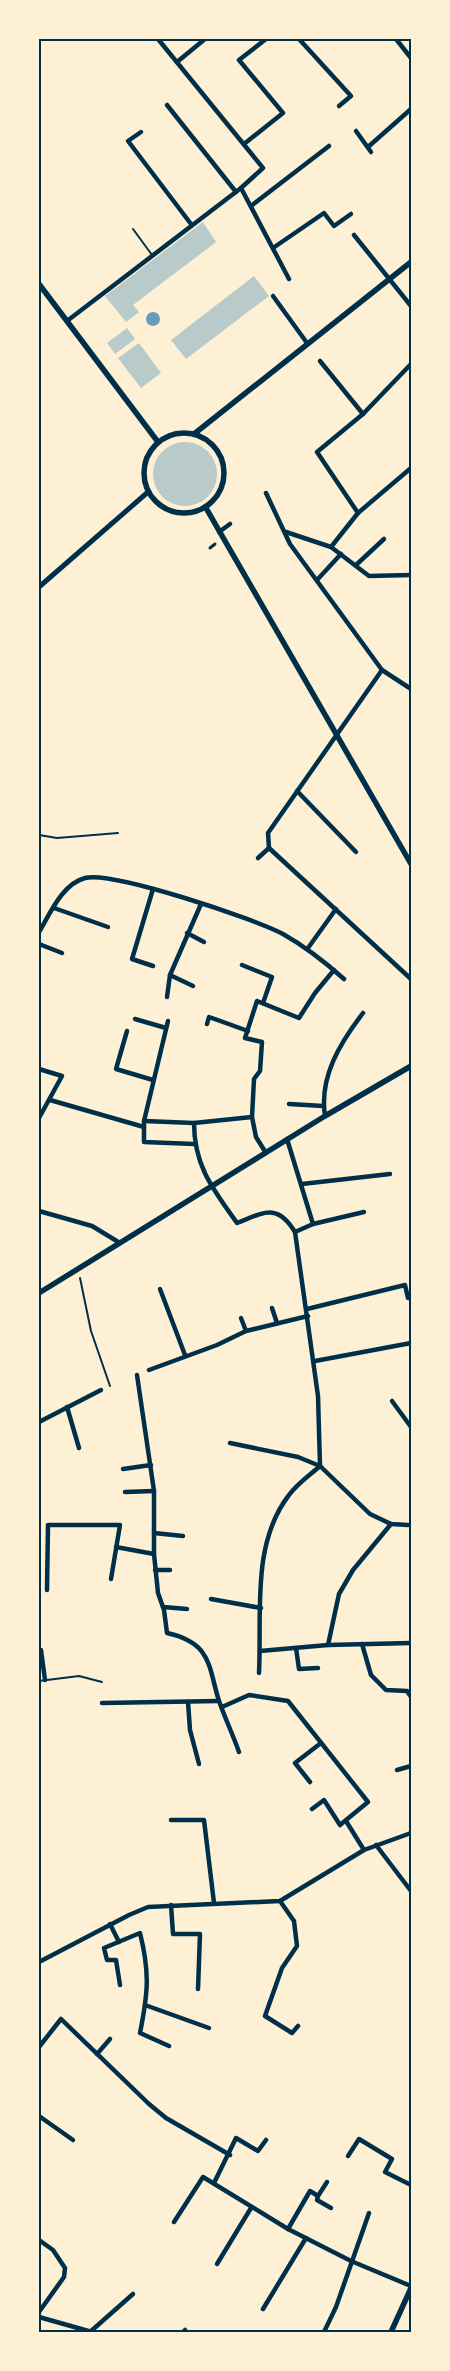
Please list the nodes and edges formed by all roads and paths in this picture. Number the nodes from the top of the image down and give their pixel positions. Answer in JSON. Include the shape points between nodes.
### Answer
{"nodes":[{"id":1,"x":158,"y":39,"type":"edge"},
{"id":2,"x":205,"y":39,"type":"edge"},
{"id":3,"x":266,"y":39,"type":"edge"},
{"id":4,"x":299,"y":39,"type":"edge"},
{"id":5,"x":396,"y":39,"type":"edge"},
{"id":6,"x":411,"y":58,"type":"edge"},
{"id":7,"x":176,"y":62,"type":"junction"},
{"id":8,"x":167,"y":104,"type":"dead end"},
{"id":9,"x":339,"y":106,"type":"dead end"},
{"id":10,"x":411,"y":109,"type":"edge"},
{"id":11,"x":356,"y":131,"type":"dead end"},
{"id":12,"x":141,"y":132,"type":"dead end"},
{"id":13,"x":244,"y":144,"type":"junction"},
{"id":14,"x":329,"y":146,"type":"dead end"},
{"id":15,"x":368,"y":146,"type":"junction"},
{"id":16,"x":371,"y":152,"type":"dead end"},
{"id":17,"x":241,"y":188,"type":"junction"},
{"id":18,"x":236,"y":192,"type":"junction"},
{"id":19,"x":251,"y":206,"type":"junction"},
{"id":20,"x":351,"y":214,"type":"dead end"},
{"id":21,"x":192,"y":224,"type":"junction"},
{"id":22,"x":133,"y":230,"type":"dead end"},
{"id":23,"x":354,"y":235,"type":"dead end"},
{"id":24,"x":274,"y":248,"type":"junction"},
{"id":25,"x":152,"y":255,"type":"junction"},
{"id":26,"x":411,"y":262,"type":"edge"},
{"id":27,"x":289,"y":279,"type":"dead end"},
{"id":28,"x":389,"y":280,"type":"junction"},
{"id":29,"x":39,"y":284,"type":"edge"},
{"id":30,"x":273,"y":296,"type":"dead end"},
{"id":31,"x":411,"y":306,"type":"edge"},
{"id":32,"x":66,"y":321,"type":"junction"},
{"id":33,"x":308,"y":343,"type":"junction"},
{"id":34,"x":320,"y":361,"type":"dead end"},
{"id":35,"x":411,"y":364,"type":"edge"},
{"id":36,"x":363,"y":414,"type":"junction"},
{"id":37,"x":194,"y":434,"type":"junction"},
{"id":38,"x":158,"y":442,"type":"junction"},
{"id":39,"x":411,"y":468,"type":"edge"},
{"id":40,"x":148,"y":492,"type":"junction"},
{"id":41,"x":266,"y":494,"type":"dead end"},
{"id":42,"x":206,"y":508,"type":"junction"},
{"id":43,"x":358,"y":513,"type":"junction"},
{"id":44,"x":230,"y":524,"type":"dead end"},
{"id":45,"x":220,"y":532,"type":"junction"},
{"id":46,"x":286,"y":532,"type":"junction"},
{"id":47,"x":384,"y":539,"type":"dead end"},
{"id":48,"x":215,"y":544,"type":"dead end"},
{"id":49,"x":331,"y":547,"type":"junction"},
{"id":50,"x":210,"y":548,"type":"dead end"},
{"id":51,"x":341,"y":554,"type":"junction"},
{"id":52,"x":356,"y":565,"type":"junction"},
{"id":53,"x":411,"y":575,"type":"edge"},
{"id":54,"x":317,"y":580,"type":"junction"},
{"id":55,"x":39,"y":587,"type":"edge"},
{"id":56,"x":382,"y":670,"type":"junction"},
{"id":57,"x":411,"y":689,"type":"edge"},
{"id":58,"x":337,"y":735,"type":"junction"},
{"id":59,"x":297,"y":791,"type":"junction"},
{"id":60,"x":118,"y":833,"type":"dead end"},
{"id":61,"x":39,"y":835,"type":"edge"},
{"id":62,"x":269,"y":848,"type":"junction"},
{"id":63,"x":356,"y":852,"type":"dead end"},
{"id":64,"x":258,"y":858,"type":"dead end"},
{"id":65,"x":411,"y":864,"type":"edge"},
{"id":66,"x":153,"y":889,"type":"junction"},
{"id":67,"x":201,"y":904,"type":"junction"},
{"id":68,"x":54,"y":908,"type":"junction"},
{"id":69,"x":336,"y":909,"type":"junction"},
{"id":70,"x":108,"y":927,"type":"dead end"},
{"id":71,"x":39,"y":932,"type":"edge"},
{"id":72,"x":187,"y":933,"type":"junction"},
{"id":73,"x":204,"y":942,"type":"dead end"},
{"id":74,"x":39,"y":944,"type":"edge"},
{"id":75,"x":308,"y":948,"type":"junction"},
{"id":76,"x":62,"y":953,"type":"dead end"},
{"id":77,"x":242,"y":965,"type":"dead end"},
{"id":78,"x":153,"y":966,"type":"dead end"},
{"id":79,"x":334,"y":970,"type":"junction"},
{"id":80,"x":170,"y":975,"type":"junction"},
{"id":81,"x":344,"y":979,"type":"dead end"},
{"id":82,"x":411,"y":979,"type":"edge"},
{"id":83,"x":193,"y":986,"type":"dead end"},
{"id":84,"x":167,"y":997,"type":"dead end"},
{"id":85,"x":263,"y":1003,"type":"junction"},
{"id":86,"x":362,"y":1013,"type":"dead end"},
{"id":87,"x":135,"y":1019,"type":"dead end"},
{"id":88,"x":168,"y":1021,"type":"dead end"},
{"id":89,"x":207,"y":1024,"type":"dead end"},
{"id":90,"x":166,"y":1028,"type":"junction"},
{"id":91,"x":127,"y":1031,"type":"dead end"},
{"id":92,"x":248,"y":1031,"type":"junction"},
{"id":93,"x":411,"y":1066,"type":"edge"},
{"id":94,"x":39,"y":1069,"type":"edge"},
{"id":95,"x":153,"y":1080,"type":"junction"},
{"id":96,"x":50,"y":1100,"type":"junction"},
{"id":97,"x":289,"y":1104,"type":"dead end"},
{"id":98,"x":323,"y":1106,"type":"junction"},
{"id":99,"x":325,"y":1116,"type":"junction"},
{"id":100,"x":252,"y":1117,"type":"junction"},
{"id":101,"x":39,"y":1118,"type":"edge"},
{"id":102,"x":144,"y":1121,"type":"junction"},
{"id":103,"x":194,"y":1123,"type":"junction"},
{"id":104,"x":144,"y":1127,"type":"junction"},
{"id":105,"x":288,"y":1139,"type":"junction"},
{"id":106,"x":194,"y":1144,"type":"junction"},
{"id":107,"x":266,"y":1153,"type":"junction"},
{"id":108,"x":390,"y":1174,"type":"dead end"},
{"id":109,"x":302,"y":1184,"type":"junction"},
{"id":110,"x":211,"y":1187,"type":"junction"},
{"id":111,"x":39,"y":1211,"type":"edge"},
{"id":112,"x":364,"y":1212,"type":"dead end"},
{"id":113,"x":313,"y":1224,"type":"junction"},
{"id":114,"x":295,"y":1232,"type":"junction"},
{"id":115,"x":120,"y":1243,"type":"junction"},
{"id":116,"x":80,"y":1278,"type":"dead end"},
{"id":117,"x":160,"y":1289,"type":"dead end"},
{"id":118,"x":39,"y":1293,"type":"edge"},
{"id":119,"x":411,"y":1298,"type":"edge"},
{"id":120,"x":272,"y":1308,"type":"dead end"},
{"id":121,"x":307,"y":1309,"type":"junction"},
{"id":122,"x":308,"y":1316,"type":"junction"},
{"id":123,"x":241,"y":1318,"type":"dead end"},
{"id":124,"x":277,"y":1323,"type":"junction"},
{"id":125,"x":246,"y":1330,"type":"junction"},
{"id":126,"x":411,"y":1343,"type":"edge"},
{"id":127,"x":185,"y":1355,"type":"junction"},
{"id":128,"x":314,"y":1361,"type":"junction"},
{"id":129,"x":149,"y":1370,"type":"dead end"},
{"id":130,"x":137,"y":1375,"type":"dead end"},
{"id":131,"x":110,"y":1386,"type":"dead end"},
{"id":132,"x":101,"y":1390,"type":"dead end"},
{"id":133,"x":392,"y":1401,"type":"dead end"},
{"id":134,"x":68,"y":1407,"type":"junction"},
{"id":135,"x":39,"y":1422,"type":"edge"},
{"id":136,"x":411,"y":1427,"type":"edge"},
{"id":137,"x":230,"y":1442,"type":"dead end"},
{"id":138,"x":79,"y":1448,"type":"dead end"},
{"id":139,"x":152,"y":1465,"type":"junction"},
{"id":140,"x":320,"y":1466,"type":"junction"},
{"id":141,"x":123,"y":1469,"type":"dead end"},
{"id":142,"x":154,"y":1491,"type":"junction"},
{"id":143,"x":125,"y":1492,"type":"dead end"},
{"id":144,"x":391,"y":1524,"type":"junction"},
{"id":145,"x":410,"y":1525,"type":"edge"},
{"id":146,"x":154,"y":1533,"type":"junction"},
{"id":147,"x":183,"y":1536,"type":"dead end"},
{"id":148,"x":116,"y":1547,"type":"junction"},
{"id":149,"x":154,"y":1554,"type":"junction"},
{"id":150,"x":156,"y":1570,"type":"junction"},
{"id":151,"x":170,"y":1570,"type":"dead end"},
{"id":152,"x":111,"y":1579,"type":"dead end"},
{"id":153,"x":47,"y":1590,"type":"dead end"},
{"id":154,"x":211,"y":1599,"type":"dead end"},
{"id":155,"x":163,"y":1607,"type":"junction"},
{"id":156,"x":260,"y":1608,"type":"junction"},
{"id":157,"x":187,"y":1609,"type":"dead end"},
{"id":158,"x":411,"y":1643,"type":"edge"},
{"id":159,"x":362,"y":1644,"type":"junction"},
{"id":160,"x":328,"y":1646,"type":"junction"},
{"id":161,"x":296,"y":1648,"type":"junction"},
{"id":162,"x":41,"y":1650,"type":"dead end"},
{"id":163,"x":260,"y":1651,"type":"junction"},
{"id":164,"x":318,"y":1668,"type":"dead end"},
{"id":165,"x":259,"y":1673,"type":"dead end"},
{"id":166,"x":45,"y":1680,"type":"junction"},
{"id":167,"x":39,"y":1681,"type":"edge"},
{"id":168,"x":102,"y":1682,"type":"dead end"},
{"id":169,"x":411,"y":1697,"type":"edge"},
{"id":170,"x":219,"y":1701,"type":"junction"},
{"id":171,"x":188,"y":1702,"type":"junction"},
{"id":172,"x":102,"y":1704,"type":"dead end"},
{"id":173,"x":222,"y":1707,"type":"junction"},
{"id":174,"x":321,"y":1742,"type":"junction"},
{"id":175,"x":239,"y":1752,"type":"dead end"},
{"id":176,"x":199,"y":1764,"type":"dead end"},
{"id":177,"x":411,"y":1766,"type":"edge"},
{"id":178,"x":397,"y":1770,"type":"dead end"},
{"id":179,"x":310,"y":1782,"type":"dead end"},
{"id":180,"x":312,"y":1809,"type":"dead end"},
{"id":181,"x":171,"y":1820,"type":"dead end"},
{"id":182,"x":346,"y":1821,"type":"junction"},
{"id":183,"x":411,"y":1833,"type":"edge"},
{"id":184,"x":376,"y":1845,"type":"junction"},
{"id":185,"x":364,"y":1850,"type":"junction"},
{"id":186,"x":411,"y":1891,"type":"edge"},
{"id":187,"x":280,"y":1901,"type":"junction"},
{"id":188,"x":214,"y":1903,"type":"junction"},
{"id":189,"x":171,"y":1905,"type":"junction"},
{"id":190,"x":110,"y":1924,"type":"junction"},
{"id":191,"x":119,"y":1942,"type":"junction"},
{"id":192,"x":39,"y":1962,"type":"edge"},
{"id":193,"x":120,"y":1985,"type":"dead end"},
{"id":194,"x":198,"y":1989,"type":"dead end"},
{"id":195,"x":145,"y":2005,"type":"junction"},
{"id":196,"x":298,"y":2026,"type":"dead end"},
{"id":197,"x":209,"y":2028,"type":"dead end"},
{"id":198,"x":110,"y":2039,"type":"dead end"},
{"id":199,"x":169,"y":2046,"type":"dead end"},
{"id":200,"x":39,"y":2047,"type":"edge"},
{"id":201,"x":97,"y":2054,"type":"junction"},
{"id":202,"x":39,"y":2116,"type":"edge"},
{"id":203,"x":73,"y":2140,"type":"dead end"},
{"id":204,"x":266,"y":2140,"type":"dead end"},
{"id":205,"x":230,"y":2155,"type":"junction"},
{"id":206,"x":348,"y":2156,"type":"dead end"},
{"id":207,"x":326,"y":2182,"type":"dead end"},
{"id":208,"x":214,"y":2183,"type":"junction"},
{"id":209,"x":411,"y":2185,"type":"edge"},
{"id":210,"x":318,"y":2196,"type":"junction"},
{"id":211,"x":251,"y":2208,"type":"junction"},
{"id":212,"x":331,"y":2208,"type":"dead end"},
{"id":213,"x":369,"y":2213,"type":"dead end"},
{"id":214,"x":174,"y":2222,"type":"dead end"},
{"id":215,"x":288,"y":2229,"type":"junction"},
{"id":216,"x":306,"y":2238,"type":"junction"},
{"id":217,"x":39,"y":2240,"type":"edge"},
{"id":218,"x":351,"y":2261,"type":"junction"},
{"id":219,"x":217,"y":2264,"type":"dead end"},
{"id":220,"x":411,"y":2287,"type":"edge"},
{"id":221,"x":133,"y":2294,"type":"dead end"},
{"id":222,"x":263,"y":2309,"type":"dead end"},
{"id":223,"x":39,"y":2312,"type":"edge"},
{"id":224,"x":39,"y":2317,"type":"edge"},
{"id":225,"x":91,"y":2332,"type":"edge"},
{"id":226,"x":324,"y":2332,"type":"edge"},
{"id":227,"x":391,"y":2332,"type":"edge"}],
"edges":[{"from":1,"to":7,"type":"street"},
{"from":2,"to":7,"type":"street"},
{"from":3,"to":13,"type":"street","via":[[239,60],[283,113]]},
{"from":4,"to":9,"type":"street","via":[[351,96]]},
{"from":5,"to":6,"type":"street"},
{"from":7,"to":13,"type":"street"},
{"from":8,"to":18,"type":"street"},
{"from":10,"to":15,"type":"street"},
{"from":11,"to":15,"type":"street"},
{"from":12,"to":21,"type":"street","via":[[128,141]]},
{"from":13,"to":17,"type":"street","via":[[263,168]]},
{"from":14,"to":19,"type":"street"},
{"from":15,"to":16,"type":"street"},
{"from":17,"to":18,"type":"street"},
{"from":17,"to":19,"type":"street"},
{"from":18,"to":21,"type":"street"},
{"from":19,"to":24,"type":"street"},
{"from":20,"to":24,"type":"street","via":[[334,226],[324,213]]},
{"from":21,"to":25,"type":"street"},
{"from":22,"to":25,"type":"lane"},
{"from":23,"to":28,"type":"street"},
{"from":24,"to":27,"type":"street"},
{"from":25,"to":32,"type":"street"},
{"from":26,"to":28,"type":"main road"},
{"from":28,"to":31,"type":"street"},
{"from":28,"to":33,"type":"main road"},
{"from":29,"to":32,"type":"main road"},
{"from":30,"to":33,"type":"street"},
{"from":32,"to":38,"type":"main road"},
{"from":33,"to":37,"type":"main road"},
{"from":34,"to":36,"type":"street"},
{"from":35,"to":36,"type":"street"},
{"from":36,"to":43,"type":"street","via":[[317,452]]},
{"from":37,"to":38,"type":"main road","via":[[181,433]]},
{"from":37,"to":42,"type":"main road","via":[[217,449],[224,467],[223,487]]},
{"from":38,"to":40,"type":"main road","via":[[144,465]]},
{"from":39,"to":43,"type":"street"},
{"from":40,"to":42,"type":"main road","via":[[156,502],[173,512],[193,513]]},
{"from":40,"to":55,"type":"street"},
{"from":41,"to":46,"type":"street"},
{"from":42,"to":45,"type":"main road"},
{"from":43,"to":49,"type":"street"},
{"from":44,"to":45,"type":"street"},
{"from":45,"to":58,"type":"main road"},
{"from":46,"to":49,"type":"street"},
{"from":46,"to":54,"type":"street","via":[[290,544]]},
{"from":47,"to":52,"type":"street"},
{"from":48,"to":50,"type":"street"},
{"from":49,"to":51,"type":"street"},
{"from":51,"to":52,"type":"street"},
{"from":51,"to":54,"type":"street"},
{"from":52,"to":53,"type":"street","via":[[369,576]]},
{"from":54,"to":56,"type":"street"},
{"from":56,"to":57,"type":"street"},
{"from":56,"to":58,"type":"street"},
{"from":58,"to":59,"type":"street"},
{"from":58,"to":65,"type":"main road"},
{"from":59,"to":62,"type":"street","via":[[268,833]]},
{"from":59,"to":63,"type":"street"},
{"from":60,"to":61,"type":"lane","via":[[57,838]]},
{"from":62,"to":64,"type":"street"},
{"from":62,"to":69,"type":"street"},
{"from":66,"to":67,"type":"street"},
{"from":66,"to":68,"type":"street","via":[[95,877],[78,882],[64,893]]},
{"from":66,"to":78,"type":"street","via":[[132,959]]},
{"from":67,"to":72,"type":"street"},
{"from":67,"to":75,"type":"street","via":[[253,920]]},
{"from":68,"to":70,"type":"street"},
{"from":68,"to":71,"type":"street"},
{"from":69,"to":75,"type":"street"},
{"from":69,"to":82,"type":"street"},
{"from":72,"to":73,"type":"street"},
{"from":72,"to":80,"type":"street"},
{"from":74,"to":76,"type":"street"},
{"from":75,"to":79,"type":"street"},
{"from":77,"to":85,"type":"street","via":[[272,977]]},
{"from":79,"to":81,"type":"street"},
{"from":79,"to":85,"type":"street","via":[[299,1018]]},
{"from":80,"to":83,"type":"street"},
{"from":80,"to":84,"type":"street"},
{"from":85,"to":92,"type":"street","via":[[257,1001]]},
{"from":86,"to":98,"type":"street","via":[[335,1056]]},
{"from":87,"to":90,"type":"street"},
{"from":88,"to":90,"type":"street"},
{"from":89,"to":92,"type":"street","via":[[209,1017]]},
{"from":90,"to":95,"type":"street"},
{"from":91,"to":95,"type":"street","via":[[116,1069]]},
{"from":92,"to":100,"type":"street","via":[[245,1038],[262,1042],[260,1071],[254,1079]]},
{"from":93,"to":99,"type":"main road"},
{"from":94,"to":96,"type":"street","via":[[62,1076]]},
{"from":95,"to":102,"type":"street"},
{"from":96,"to":101,"type":"street"},
{"from":96,"to":104,"type":"street"},
{"from":97,"to":98,"type":"street"},
{"from":98,"to":99,"type":"street"},
{"from":99,"to":105,"type":"main road"},
{"from":100,"to":103,"type":"street"},
{"from":100,"to":107,"type":"street","via":[[256,1137]]},
{"from":102,"to":103,"type":"street"},
{"from":102,"to":104,"type":"street"},
{"from":103,"to":106,"type":"street"},
{"from":104,"to":106,"type":"street","via":[[144,1142]]},
{"from":105,"to":107,"type":"main road"},
{"from":105,"to":109,"type":"street"},
{"from":106,"to":110,"type":"street"},
{"from":107,"to":110,"type":"main road"},
{"from":108,"to":109,"type":"street"},
{"from":109,"to":113,"type":"street"},
{"from":110,"to":114,"type":"street","via":[[237,1223],[273,1212],[286,1218]]},
{"from":110,"to":115,"type":"main road"},
{"from":111,"to":115,"type":"street","via":[[92,1226]]},
{"from":112,"to":113,"type":"street"},
{"from":113,"to":114,"type":"street"},
{"from":114,"to":121,"type":"street"},
{"from":115,"to":118,"type":"main road"},
{"from":116,"to":131,"type":"lane","via":[[91,1331]]},
{"from":117,"to":127,"type":"street"},
{"from":119,"to":121,"type":"street","via":[[408,1298],[405,1285]]},
{"from":120,"to":124,"type":"street"},
{"from":121,"to":122,"type":"street"},
{"from":122,"to":124,"type":"street"},
{"from":122,"to":128,"type":"street"},
{"from":123,"to":125,"type":"street"},
{"from":124,"to":125,"type":"street"},
{"from":125,"to":127,"type":"street","via":[[217,1345]]},
{"from":126,"to":128,"type":"street"},
{"from":127,"to":129,"type":"street"},
{"from":128,"to":140,"type":"street"},
{"from":130,"to":139,"type":"street"},
{"from":132,"to":134,"type":"street"},
{"from":133,"to":136,"type":"street"},
{"from":134,"to":135,"type":"street"},
{"from":134,"to":138,"type":"street"},
{"from":137,"to":140,"type":"street","via":[[298,1457]]},
{"from":139,"to":141,"type":"street"},
{"from":139,"to":142,"type":"street"},
{"from":140,"to":144,"type":"street","via":[[370,1514]]},
{"from":140,"to":156,"type":"street","via":[[290,1493],[275,1516],[264,1559]]},
{"from":142,"to":143,"type":"street"},
{"from":142,"to":146,"type":"street"},
{"from":144,"to":145,"type":"street"},
{"from":144,"to":160,"type":"street","via":[[359,1562],[339,1594]]},
{"from":146,"to":147,"type":"street"},
{"from":146,"to":149,"type":"street"},
{"from":148,"to":149,"type":"street"},
{"from":148,"to":152,"type":"street"},
{"from":148,"to":153,"type":"street","via":[[120,1525],[48,1525]]},
{"from":149,"to":150,"type":"street"},
{"from":150,"to":151,"type":"street"},
{"from":150,"to":155,"type":"street"},
{"from":154,"to":156,"type":"street"},
{"from":155,"to":157,"type":"street"},
{"from":155,"to":170,"type":"street","via":[[167,1633],[188,1640],[208,1660]]},
{"from":156,"to":163,"type":"street"},
{"from":158,"to":159,"type":"street"},
{"from":159,"to":160,"type":"street"},
{"from":159,"to":169,"type":"street","via":[[371,1675],[386,1690],[407,1691]]},
{"from":160,"to":161,"type":"street"},
{"from":161,"to":163,"type":"street"},
{"from":161,"to":164,"type":"street","via":[[299,1669]]},
{"from":162,"to":166,"type":"street"},
{"from":163,"to":165,"type":"street"},
{"from":166,"to":167,"type":"lane"},
{"from":166,"to":168,"type":"lane","via":[[79,1676]]},
{"from":170,"to":171,"type":"street"},
{"from":170,"to":173,"type":"street"},
{"from":171,"to":172,"type":"street"},
{"from":171,"to":176,"type":"street","via":[[190,1730]]},
{"from":173,"to":174,"type":"street","via":[[249,1695],[288,1701]]},
{"from":173,"to":175,"type":"street"},
{"from":174,"to":179,"type":"street","via":[[295,1764]]},
{"from":174,"to":182,"type":"street","via":[[368,1802]]},
{"from":177,"to":178,"type":"street"},
{"from":180,"to":182,"type":"street","via":[[324,1800],[340,1826]]},
{"from":181,"to":188,"type":"street","via":[[204,1820]]},
{"from":182,"to":185,"type":"street"},
{"from":183,"to":184,"type":"street"},
{"from":184,"to":185,"type":"street"},
{"from":184,"to":186,"type":"street"},
{"from":185,"to":187,"type":"street"},
{"from":187,"to":188,"type":"street"},
{"from":187,"to":196,"type":"street","via":[[294,1921],[297,1946],[282,1968],[264,2016],[292,2033]]},
{"from":188,"to":189,"type":"street"},
{"from":189,"to":190,"type":"street","via":[[144,1908]]},
{"from":189,"to":194,"type":"street","via":[[173,1934],[200,1934]]},
{"from":190,"to":191,"type":"street"},
{"from":190,"to":192,"type":"street"},
{"from":191,"to":193,"type":"street","via":[[104,1948],[107,1960],[116,1960]]},
{"from":191,"to":195,"type":"street","via":[[140,1933],[147,1959]]},
{"from":195,"to":197,"type":"street"},
{"from":195,"to":199,"type":"street","via":[[140,2033]]},
{"from":198,"to":201,"type":"street"},
{"from":200,"to":201,"type":"street","via":[[61,2019]]},
{"from":201,"to":205,"type":"street","via":[[166,2118]]},
{"from":202,"to":203,"type":"street"},
{"from":204,"to":205,"type":"street","via":[[258,2151],[236,2138]]},
{"from":205,"to":208,"type":"street"},
{"from":206,"to":209,"type":"street","via":[[359,2139],[392,2160],[385,2172]]},
{"from":207,"to":210,"type":"street"},
{"from":208,"to":211,"type":"street"},
{"from":208,"to":214,"type":"street","via":[[203,2177]]},
{"from":210,"to":212,"type":"street","via":[[317,2200]]},
{"from":210,"to":215,"type":"street","via":[[310,2192]]},
{"from":211,"to":215,"type":"street"},
{"from":211,"to":219,"type":"street"},
{"from":213,"to":218,"type":"street"},
{"from":215,"to":216,"type":"street"},
{"from":216,"to":218,"type":"street"},
{"from":216,"to":222,"type":"street"},
{"from":217,"to":223,"type":"street","via":[[53,2250],[65,2268],[64,2278]]},
{"from":218,"to":220,"type":"street"},
{"from":218,"to":226,"type":"street"},
{"from":220,"to":227,"type":"main road"},
{"from":221,"to":225,"type":"street"},
{"from":224,"to":225,"type":"street"}]}
